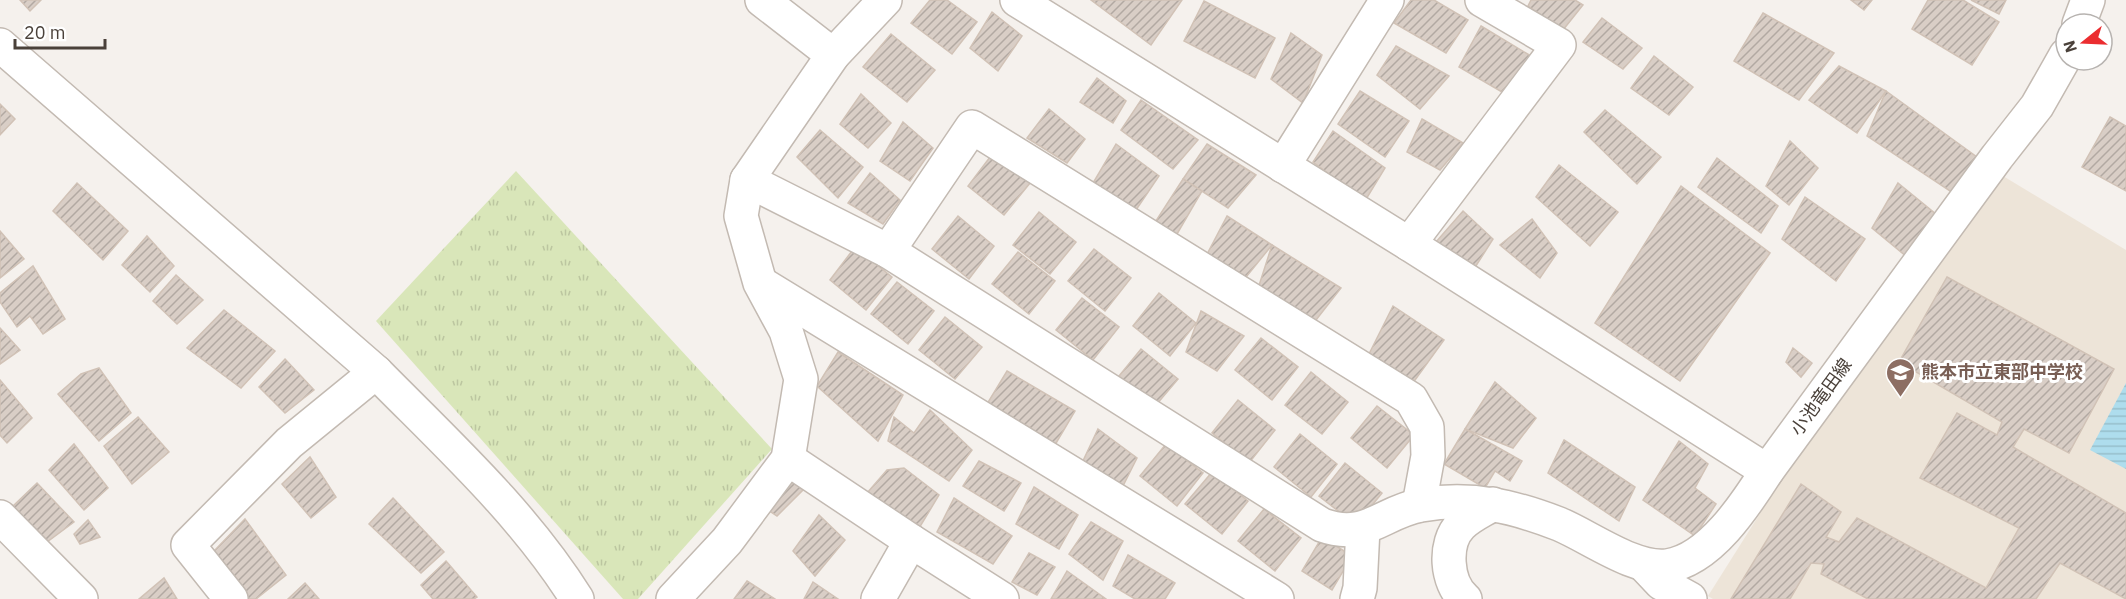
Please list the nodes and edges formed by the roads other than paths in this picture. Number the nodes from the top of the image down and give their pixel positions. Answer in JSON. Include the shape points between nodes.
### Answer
{"nodes":[{"id":1,"x":762,"y":0,"type":"edge"},
{"id":2,"x":885,"y":0,"type":"edge"},
{"id":3,"x":1017,"y":0,"type":"edge"},
{"id":4,"x":1387,"y":0,"type":"edge"},
{"id":5,"x":1482,"y":0,"type":"edge"},
{"id":6,"x":0,"y":45,"type":"edge"},
{"id":7,"x":833,"y":55,"type":"junction"},
{"id":8,"x":2056,"y":72,"type":"edge"},
{"id":9,"x":1283,"y":166,"type":"junction"},
{"id":10,"x":747,"y":180,"type":"junction"},
{"id":11,"x":1409,"y":244,"type":"junction"},
{"id":12,"x":888,"y":250,"type":"junction"},
{"id":13,"x":760,"y":283,"type":"junction"},
{"id":14,"x":376,"y":372,"type":"junction"},
{"id":15,"x":788,"y":459,"type":"junction"},
{"id":16,"x":1767,"y":471,"type":"junction"},
{"id":17,"x":1493,"y":504,"type":"junction"},
{"id":18,"x":1419,"y":505,"type":"junction"},
{"id":19,"x":0,"y":517,"type":"edge"},
{"id":20,"x":1363,"y":528,"type":"junction"},
{"id":21,"x":911,"y":541,"type":"junction"},
{"id":22,"x":1644,"y":565,"type":"junction"},
{"id":23,"x":81,"y":599,"type":"edge"},
{"id":24,"x":231,"y":599,"type":"edge"},
{"id":25,"x":577,"y":599,"type":"edge"},
{"id":26,"x":673,"y":599,"type":"edge"},
{"id":27,"x":878,"y":599,"type":"edge"},
{"id":28,"x":1002,"y":599,"type":"edge"},
{"id":29,"x":1277,"y":599,"type":"edge"},
{"id":30,"x":1357,"y":599,"type":"edge"},
{"id":31,"x":1465,"y":599,"type":"edge"},
{"id":32,"x":1690,"y":599,"type":"edge"}],
"edges":[{"from":1,"to":7,"type":"street"},
{"from":2,"to":7,"type":"street"},
{"from":3,"to":9,"type":"street"},
{"from":4,"to":9,"type":"street"},
{"from":5,"to":11,"type":"street","via":[[1558,45]]},
{"from":6,"to":14,"type":"street"},
{"from":7,"to":10,"type":"street"},
{"from":8,"to":16,"type":"street","name":"小池竜田線","via":[[2037,106]]},
{"from":9,"to":11,"type":"street"},
{"from":10,"to":12,"type":"street"},
{"from":10,"to":13,"type":"street","via":[[741,216]]},
{"from":11,"to":16,"type":"street"},
{"from":12,"to":18,"type":"street","via":[[972,127],[1411,399],[1427,427],[1428,456]]},
{"from":12,"to":20,"type":"street","via":[[1322,525],[1337,530]]},
{"from":13,"to":15,"type":"street","via":[[786,331],[801,379]]},
{"from":13,"to":29,"type":"street"},
{"from":14,"to":24,"type":"street","via":[[289,443],[188,544]]},
{"from":14,"to":25,"type":"street","via":[[496,494],[556,566]]},
{"from":15,"to":21,"type":"street"},
{"from":15,"to":26,"type":"street","via":[[727,541]]},
{"from":16,"to":22,"type":"street","name":"小池竜田線","via":[[1743,509],[1695,555],[1668,566]]},
{"from":17,"to":18,"type":"street","name":"小池竜田線"},
{"from":17,"to":22,"type":"street","name":"小池竜田線","via":[[1559,524]]},
{"from":17,"to":31,"type":"street","via":[[1459,526],[1452,538],[1450,576]]},
{"from":18,"to":20,"type":"street","name":"小池竜田線"},
{"from":19,"to":23,"type":"street"},
{"from":20,"to":30,"type":"street"},
{"from":21,"to":27,"type":"street"},
{"from":21,"to":28,"type":"street"},
{"from":22,"to":32,"type":"street","via":[[1661,583]]}]}
